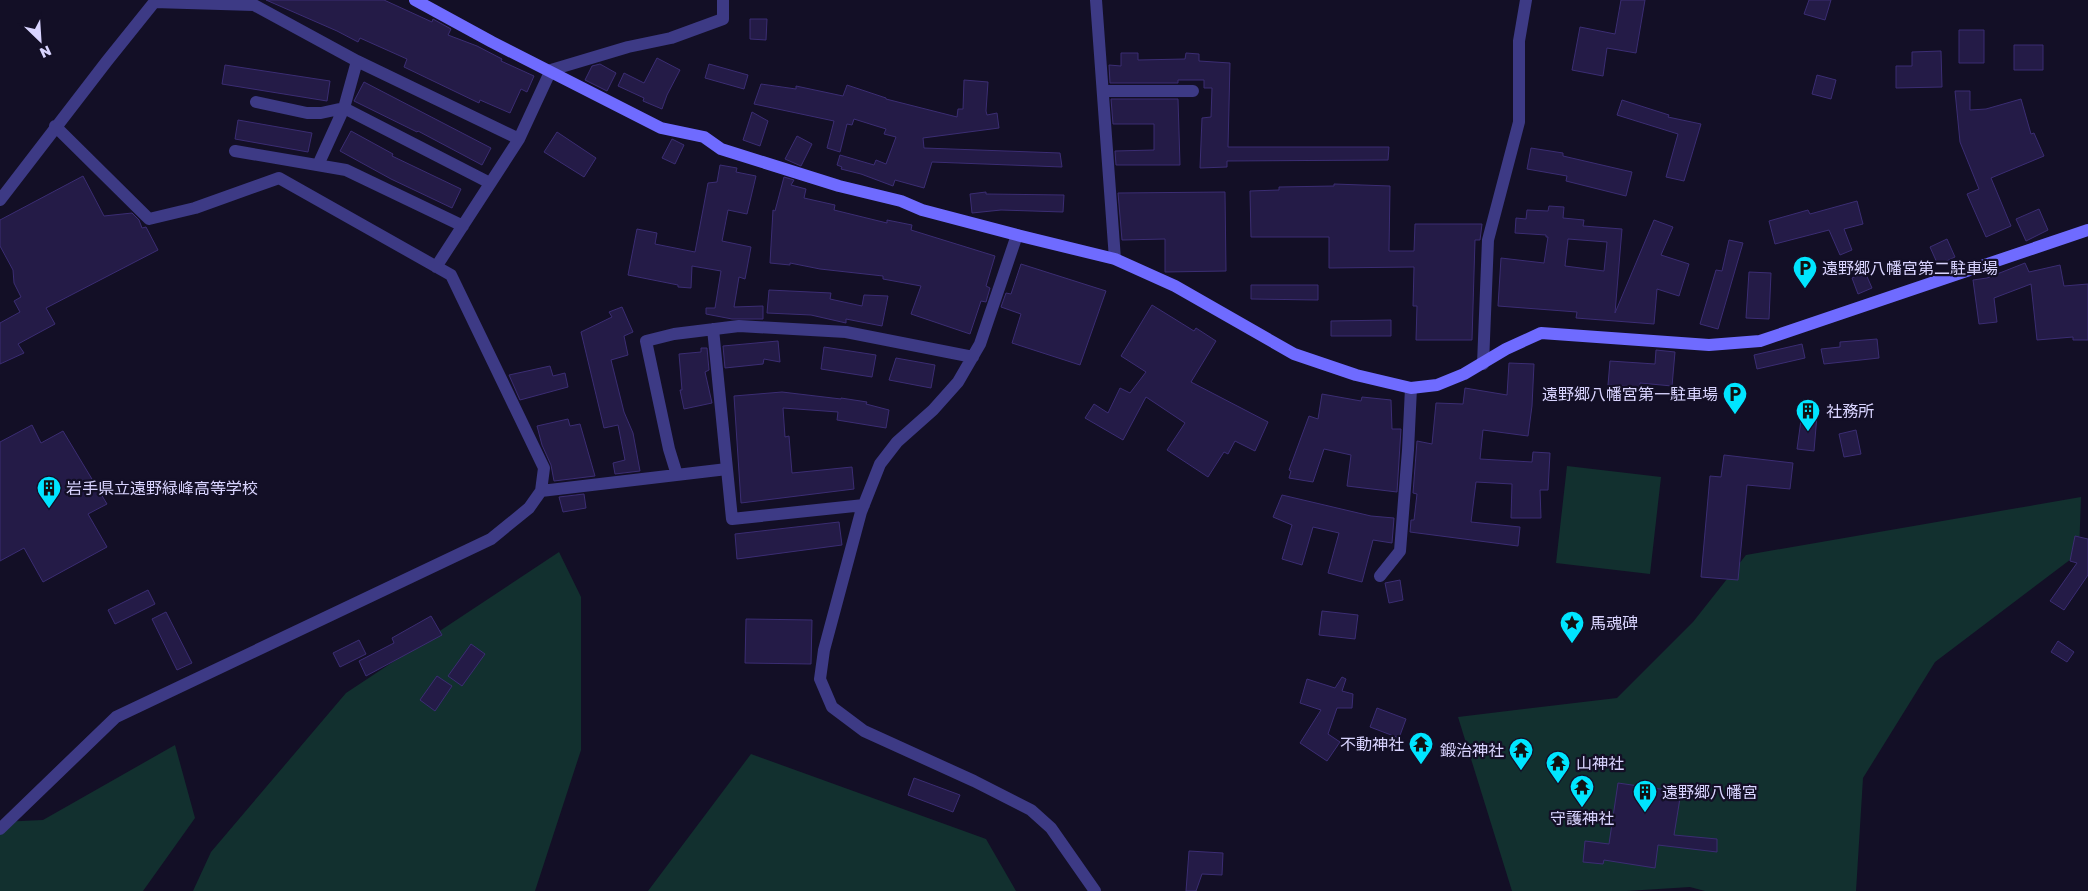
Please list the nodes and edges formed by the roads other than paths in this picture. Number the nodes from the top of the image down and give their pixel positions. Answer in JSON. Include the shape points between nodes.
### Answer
{"nodes":[{"id":1,"x":416,"y":0,"type":"edge"},
{"id":2,"x":723,"y":0,"type":"edge"},
{"id":3,"x":1096,"y":0,"type":"edge"},
{"id":4,"x":1526,"y":0,"type":"edge"},
{"id":5,"x":155,"y":1,"type":"edge"},
{"id":6,"x":357,"y":61,"type":"junction"},
{"id":7,"x":551,"y":70,"type":"junction"},
{"id":8,"x":1103,"y":90,"type":"junction"},
{"id":9,"x":1193,"y":91,"type":"dead end"},
{"id":10,"x":256,"y":102,"type":"dead end"},
{"id":11,"x":344,"y":108,"type":"junction"},
{"id":12,"x":56,"y":126,"type":"junction"},
{"id":13,"x":520,"y":139,"type":"junction"},
{"id":14,"x":235,"y":151,"type":"dead end"},
{"id":15,"x":318,"y":165,"type":"junction"},
{"id":16,"x":490,"y":183,"type":"junction"},
{"id":17,"x":0,"y":200,"type":"edge"},
{"id":18,"x":462,"y":226,"type":"junction"},
{"id":19,"x":2088,"y":230,"type":"edge"},
{"id":20,"x":1016,"y":235,"type":"junction"},
{"id":21,"x":1115,"y":259,"type":"junction"},
{"id":22,"x":436,"y":267,"type":"junction"},
{"id":23,"x":713,"y":329,"type":"junction"},
{"id":24,"x":973,"y":357,"type":"junction"},
{"id":25,"x":1484,"y":364,"type":"junction"},
{"id":26,"x":1410,"y":388,"type":"junction"},
{"id":27,"x":727,"y":469,"type":"junction"},
{"id":28,"x":677,"y":475,"type":"junction"},
{"id":29,"x":541,"y":491,"type":"junction"},
{"id":30,"x":864,"y":505,"type":"junction"},
{"id":31,"x":1380,"y":576,"type":"dead end"},
{"id":32,"x":0,"y":829,"type":"edge"},
{"id":33,"x":1095,"y":891,"type":"edge"}],
"edges":[{"from":1,"to":7,"type":"street"},
{"from":2,"to":7,"type":"street","via":[[723,19],[671,38]]},
{"from":3,"to":8,"type":"street"},
{"from":4,"to":25,"type":"street","via":[[1519,41],[1519,122],[1488,240]]},
{"from":5,"to":6,"type":"street","via":[[254,6]]},
{"from":5,"to":12,"type":"street"},
{"from":6,"to":11,"type":"street"},
{"from":6,"to":13,"type":"street"},
{"from":7,"to":13,"type":"street"},
{"from":7,"to":20,"type":"street","via":[[661,128],[704,137],[721,149],[839,186]]},
{"from":8,"to":9,"type":"street"},
{"from":8,"to":21,"type":"street"},
{"from":10,"to":11,"type":"street","via":[[307,113]]},
{"from":11,"to":15,"type":"street"},
{"from":11,"to":16,"type":"street"},
{"from":12,"to":17,"type":"street"},
{"from":12,"to":22,"type":"street","via":[[149,219],[195,208],[279,178]]},
{"from":13,"to":16,"type":"street"},
{"from":14,"to":15,"type":"street"},
{"from":15,"to":18,"type":"street","via":[[346,170]]},
{"from":16,"to":18,"type":"street"},
{"from":18,"to":22,"type":"street"},
{"from":19,"to":25,"type":"street","via":[[1760,341],[1709,345],[1541,333],[1506,349]]},
{"from":20,"to":21,"type":"street"},
{"from":20,"to":24,"type":"street"},
{"from":21,"to":26,"type":"street","via":[[1176,286],[1294,354],[1356,375]]},
{"from":22,"to":29,"type":"street","via":[[451,275],[544,468]]},
{"from":23,"to":24,"type":"street","via":[[738,326],[846,332]]},
{"from":23,"to":27,"type":"street"},
{"from":23,"to":28,"type":"street","via":[[646,341]]},
{"from":24,"to":30,"type":"street","via":[[958,382],[897,442],[880,464]]},
{"from":25,"to":26,"type":"street","via":[[1437,385]]},
{"from":26,"to":31,"type":"street","via":[[1400,551]]},
{"from":27,"to":28,"type":"street"},
{"from":27,"to":30,"type":"street","via":[[732,519]]},
{"from":28,"to":29,"type":"street"},
{"from":29,"to":32,"type":"street","via":[[529,508],[491,539],[116,717]]},
{"from":30,"to":33,"type":"street","via":[[824,650],[820,679],[832,707],[864,732],[1031,810],[1052,828]]}]}
